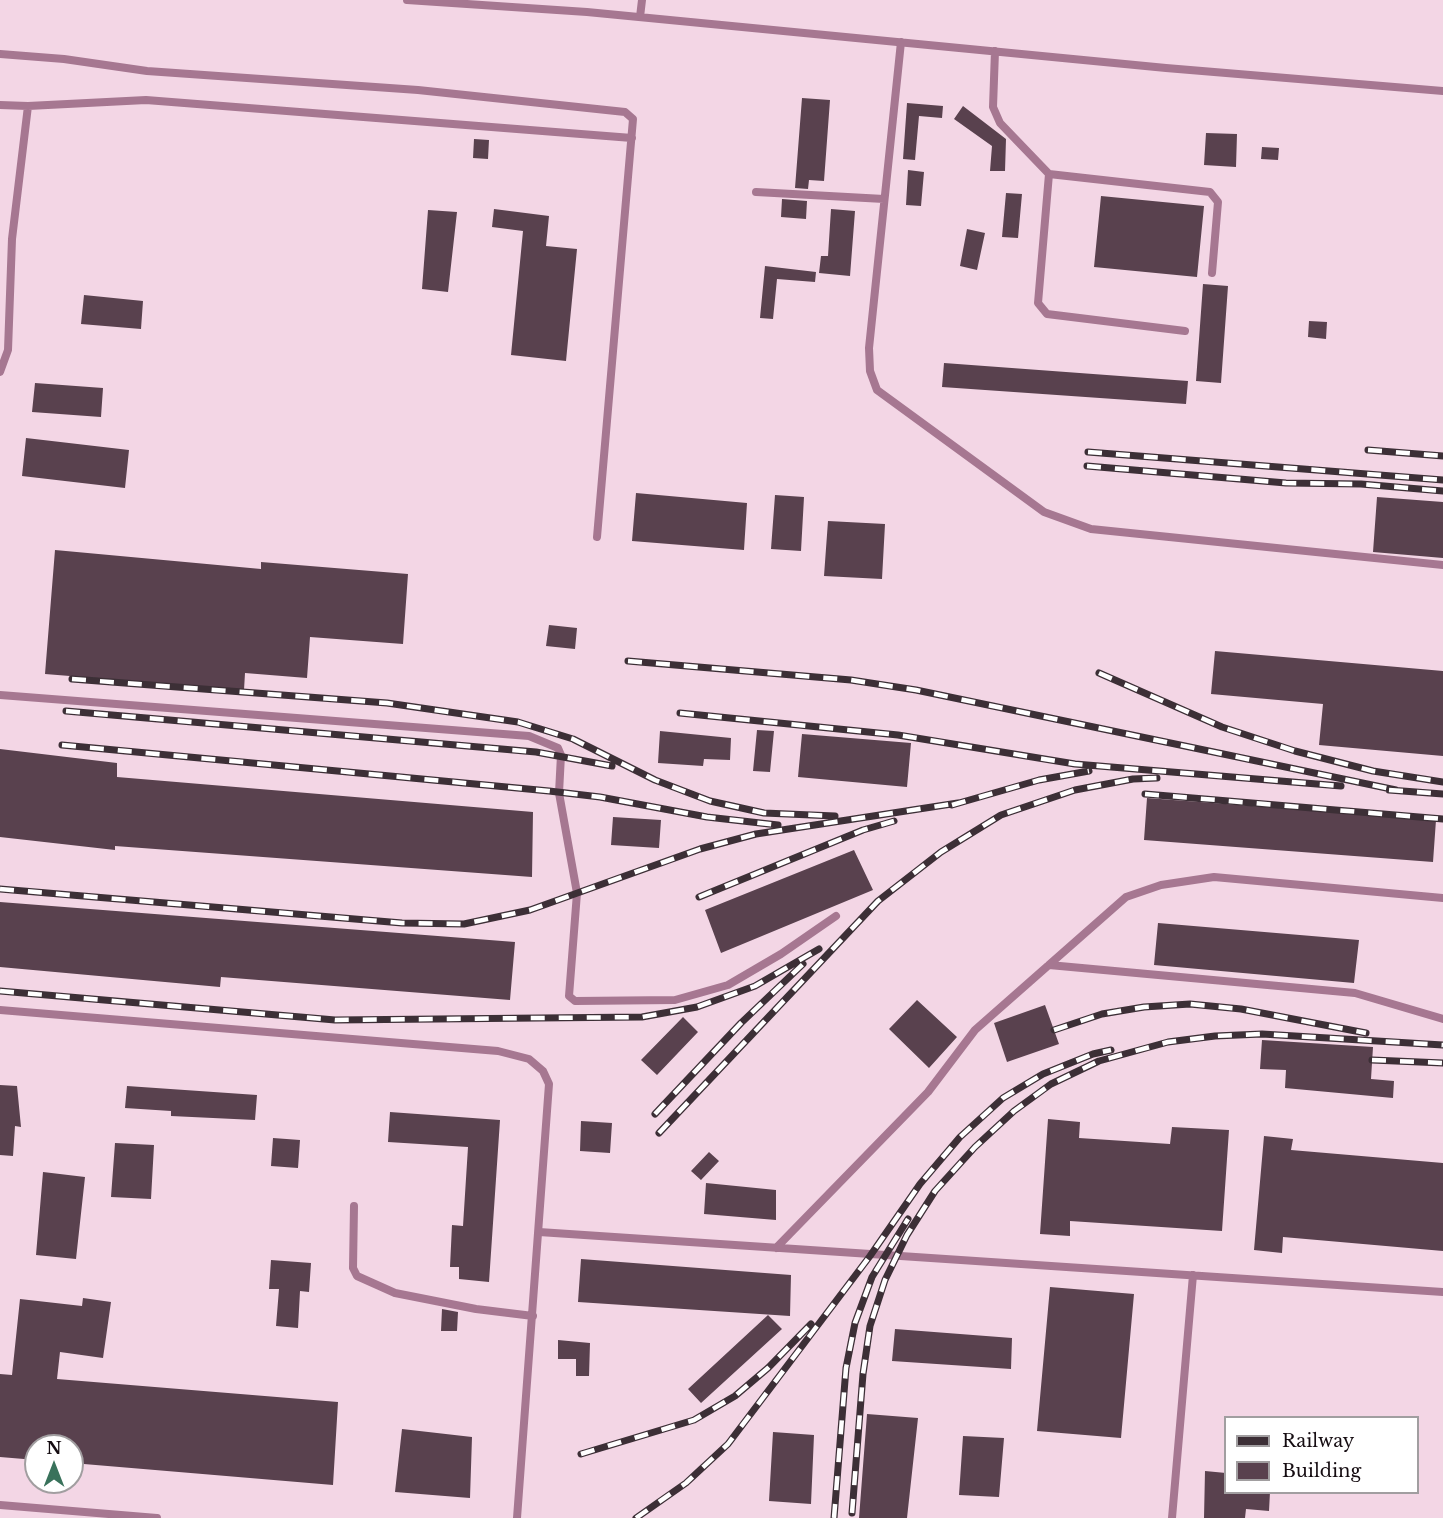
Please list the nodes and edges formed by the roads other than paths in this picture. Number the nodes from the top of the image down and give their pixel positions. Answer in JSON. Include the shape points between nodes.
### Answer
{"nodes":[{"id":1,"x":407,"y":0,"type":"edge"},
{"id":2,"x":642,"y":0,"type":"edge"},
{"id":3,"x":640,"y":17,"type":"junction"},
{"id":4,"x":901,"y":42,"type":"junction"},
{"id":5,"x":995,"y":51,"type":"junction"},
{"id":6,"x":0,"y":54,"type":"edge"},
{"id":7,"x":1443,"y":91,"type":"edge"},
{"id":8,"x":0,"y":105,"type":"edge"},
{"id":9,"x":28,"y":106,"type":"junction"},
{"id":10,"x":632,"y":138,"type":"junction"},
{"id":11,"x":1049,"y":174,"type":"junction"},
{"id":12,"x":756,"y":192,"type":"dead end"},
{"id":13,"x":884,"y":199,"type":"junction"},
{"id":14,"x":1212,"y":273,"type":"dead end"},
{"id":15,"x":1185,"y":331,"type":"dead end"},
{"id":16,"x":0,"y":372,"type":"edge"},
{"id":17,"x":597,"y":537,"type":"dead end"},
{"id":18,"x":1443,"y":565,"type":"edge"},
{"id":19,"x":0,"y":695,"type":"edge"},
{"id":20,"x":1443,"y":898,"type":"edge"},
{"id":21,"x":836,"y":916,"type":"dead end"},
{"id":22,"x":1049,"y":964,"type":"junction"},
{"id":23,"x":0,"y":1010,"type":"edge"},
{"id":24,"x":1443,"y":1019,"type":"edge"},
{"id":25,"x":354,"y":1206,"type":"dead end"},
{"id":26,"x":539,"y":1232,"type":"junction"},
{"id":27,"x":776,"y":1248,"type":"junction"},
{"id":28,"x":1193,"y":1275,"type":"junction"},
{"id":29,"x":1443,"y":1292,"type":"edge"},
{"id":30,"x":533,"y":1316,"type":"junction"},
{"id":31,"x":0,"y":1505,"type":"edge"},
{"id":32,"x":157,"y":1518,"type":"edge"},
{"id":33,"x":517,"y":1518,"type":"edge"},
{"id":34,"x":1172,"y":1518,"type":"edge"}],
"edges":[{"from":1,"to":3,"type":"lane"},
{"from":2,"to":3,"type":"lane"},
{"from":3,"to":4,"type":"lane"},
{"from":4,"to":5,"type":"lane"},
{"from":4,"to":13,"type":"lane"},
{"from":5,"to":7,"type":"lane"},
{"from":5,"to":11,"type":"lane","via":[[993,107],[1000,123]]},
{"from":6,"to":10,"type":"lane","via":[[147,71],[418,90],[625,112],[633,119]]},
{"from":8,"to":9,"type":"lane"},
{"from":9,"to":10,"type":"lane","via":[[146,100]]},
{"from":9,"to":16,"type":"lane","via":[[12,239],[8,350]]},
{"from":10,"to":17,"type":"lane"},
{"from":11,"to":14,"type":"lane","via":[[1210,192],[1218,202]]},
{"from":11,"to":15,"type":"lane","via":[[1038,303],[1047,314]]},
{"from":12,"to":13,"type":"lane"},
{"from":13,"to":18,"type":"lane","via":[[869,348],[870,371],[877,390],[1044,512],[1091,530]]},
{"from":19,"to":21,"type":"lane","via":[[529,736],[558,747],[559,793],[577,893],[569,996],[575,1001],[675,1000],[728,985]]},
{"from":20,"to":22,"type":"lane","via":[[1214,877],[1161,885],[1126,897]]},
{"from":22,"to":24,"type":"lane","via":[[1356,993]]},
{"from":22,"to":27,"type":"lane","via":[[975,1030],[928,1092]]},
{"from":23,"to":26,"type":"lane","via":[[498,1051],[529,1059],[543,1071],[549,1084]]},
{"from":25,"to":30,"type":"lane","via":[[353,1268],[357,1276],[395,1293]]},
{"from":26,"to":27,"type":"lane"},
{"from":26,"to":30,"type":"lane"},
{"from":27,"to":28,"type":"lane"},
{"from":28,"to":29,"type":"lane"},
{"from":28,"to":34,"type":"lane"},
{"from":30,"to":33,"type":"lane"},
{"from":31,"to":32,"type":"lane"}]}
